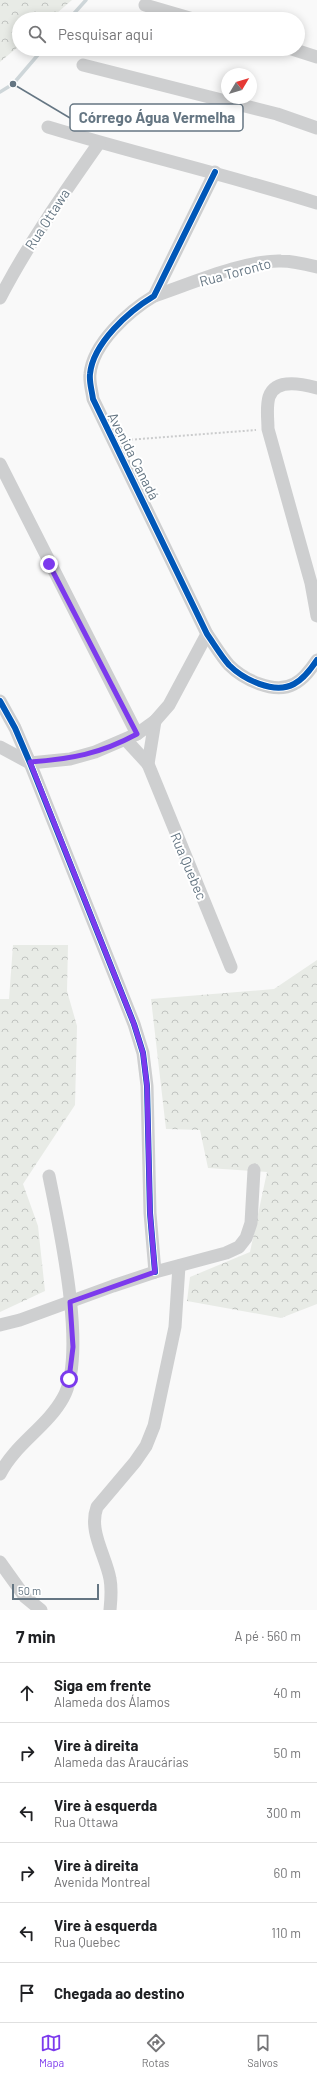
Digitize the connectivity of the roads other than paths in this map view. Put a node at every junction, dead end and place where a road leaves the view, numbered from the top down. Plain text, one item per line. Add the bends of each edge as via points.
1 (145, 5) dead end
2 (169, 12) edge
3 (305, 54) edge
4 (317, 58) edge
5 (83, 65) dead end
6 (48, 127) dead end
7 (317, 128) edge
8 (98, 142) junction
9 (215, 172) junction
10 (317, 203) edge
11 (317, 267) edge
12 (154, 296) junction
13 (0, 298) edge
14 (317, 388) edge
15 (0, 464) edge
16 (317, 616) edge
17 (207, 634) junction
18 (317, 660) edge
19 (0, 701) edge
20 (155, 721) junction
21 (131, 737) junction
22 (0, 747) edge
23 (30, 762) junction
24 (148, 764) junction
25 (231, 967) dead end
26 (254, 1170) dead end
27 (49, 1176) dead end
28 (179, 1266) junction
29 (155, 1272) junction
30 (70, 1302) junction
31 (0, 1325) edge
32 (0, 1474) edge
33 (0, 1562) edge
34 (41, 1610) edge
35 (110, 1610) edge

1 - 2 street
3 - 4 street
5 - 7 street via 277,114
6 - 8 street
8 - 9 street
8 - 13 street, Rua Ottawa via 13,272
9 - 10 street
9 - 12 street
11 - 12 street, Rua Toronto via 280,261 260,263 230,270
12 - 17 street, Avenida Canadá via 136,307 110,334 97,355 90,373 93,399
14 - 16 street via 304,384 279,386 269,396 267,404 268,429 311,583
15 - 21 street, Rua Quebec
17 - 18 street, Avenida Canadá via 229,665 242,676 258,684 278,687 294,685 310,672
17 - 20 street via 179,689
19 - 23 street
20 - 21 street
20 - 24 street
21 - 23 street via 70,759
21 - 24 street, Rua Quebec
22 - 23 street
23 - 29 street via 134,1024 143,1053 147,1086 150,1213
24 - 25 street, Rua Quebec
26 - 28 street via 251,1223 246,1238 239,1247
27 - 30 street
28 - 29 street
28 - 35 street via 175,1327 154,1426 146,1446 97,1507 94,1516 96,1534 110,1579
29 - 30 street
30 - 31 street
30 - 32 street via 73,1347 64,1396 57,1408 16,1450
33 - 34 street via 25,1597

